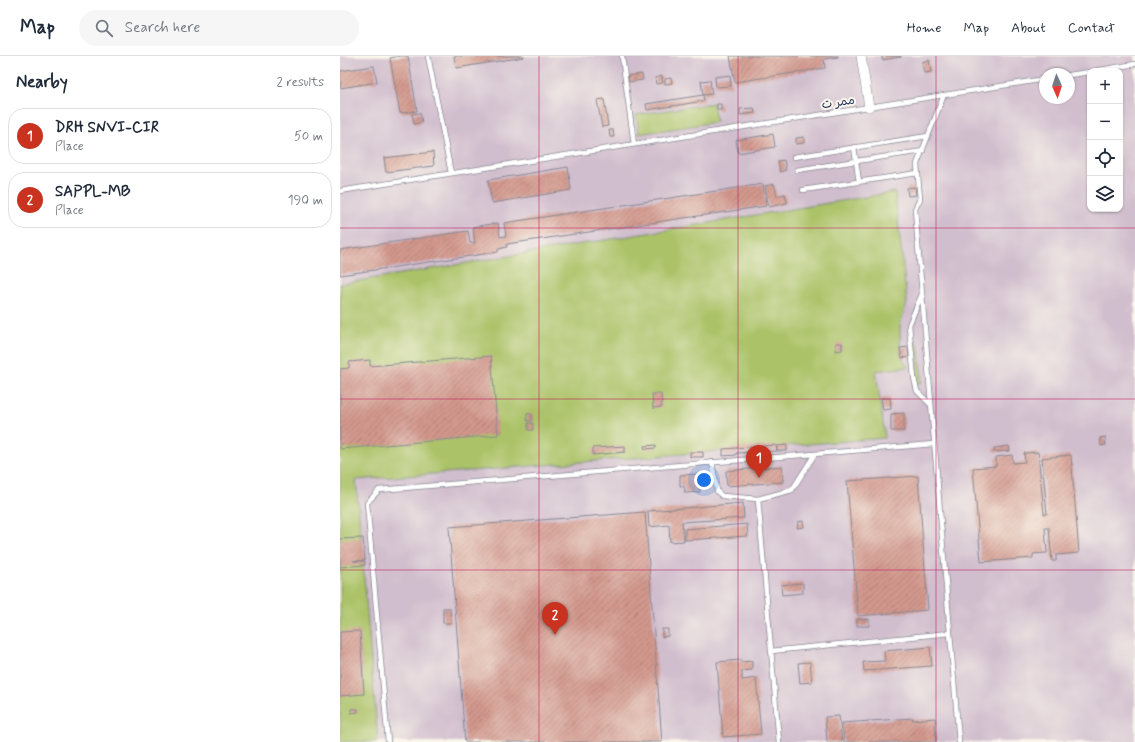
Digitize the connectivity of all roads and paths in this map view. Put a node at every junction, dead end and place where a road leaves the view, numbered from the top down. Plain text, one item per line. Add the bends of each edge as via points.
1 (428, 56) edge
2 (622, 56) edge
3 (861, 56) edge
4 (1135, 64) edge
5 (1112, 68) edge
6 (1087, 72) edge
7 (1075, 74) edge
8 (1039, 80) edge
9 (944, 95) junction
10 (869, 107) junction
11 (928, 136) junction
12 (634, 144) junction
13 (854, 147) junction
14 (923, 151) junction
15 (794, 157) dead end
16 (856, 161) junction
17 (797, 170) dead end
18 (451, 173) junction
19 (918, 173) junction
20 (859, 182) junction
21 (803, 190) dead end
22 (340, 191) edge
23 (922, 295) junction
24 (931, 405) junction
25 (934, 444) junction
26 (815, 454) junction
27 (712, 462) junction
28 (758, 499) junction
29 (950, 633) junction
30 (771, 651) junction
31 (388, 742) edge
32 (779, 742) edge
33 (959, 742) edge

1 - 18 lane
2 - 12 lane
3 - 10 street
4 - 5 lane
6 - 7 lane
8 - 9 lane, ممر ت
9 - 10 lane, ممر ت
9 - 11 lane
10 - 12 lane, ممر ت
11 - 13 lane
11 - 14 lane
12 - 18 lane, ممر ت
13 - 15 lane
13 - 16 lane
14 - 16 lane
14 - 19 lane via 917,164
16 - 17 lane
16 - 20 lane
18 - 22 lane, ممر ت
19 - 20 lane
19 - 23 lane via 920,198 915,209
20 - 21 lane
23 - 24 lane
23 - 24 lane via 909,325 917,391
24 - 25 lane
25 - 26 lane
25 - 29 lane
26 - 27 lane
26 - 28 lane via 792,490
27 - 28 lane via 719,495
27 - 31 lane via 379,490 367,503
28 - 30 lane
29 - 30 lane
29 - 33 lane
30 - 32 lane

